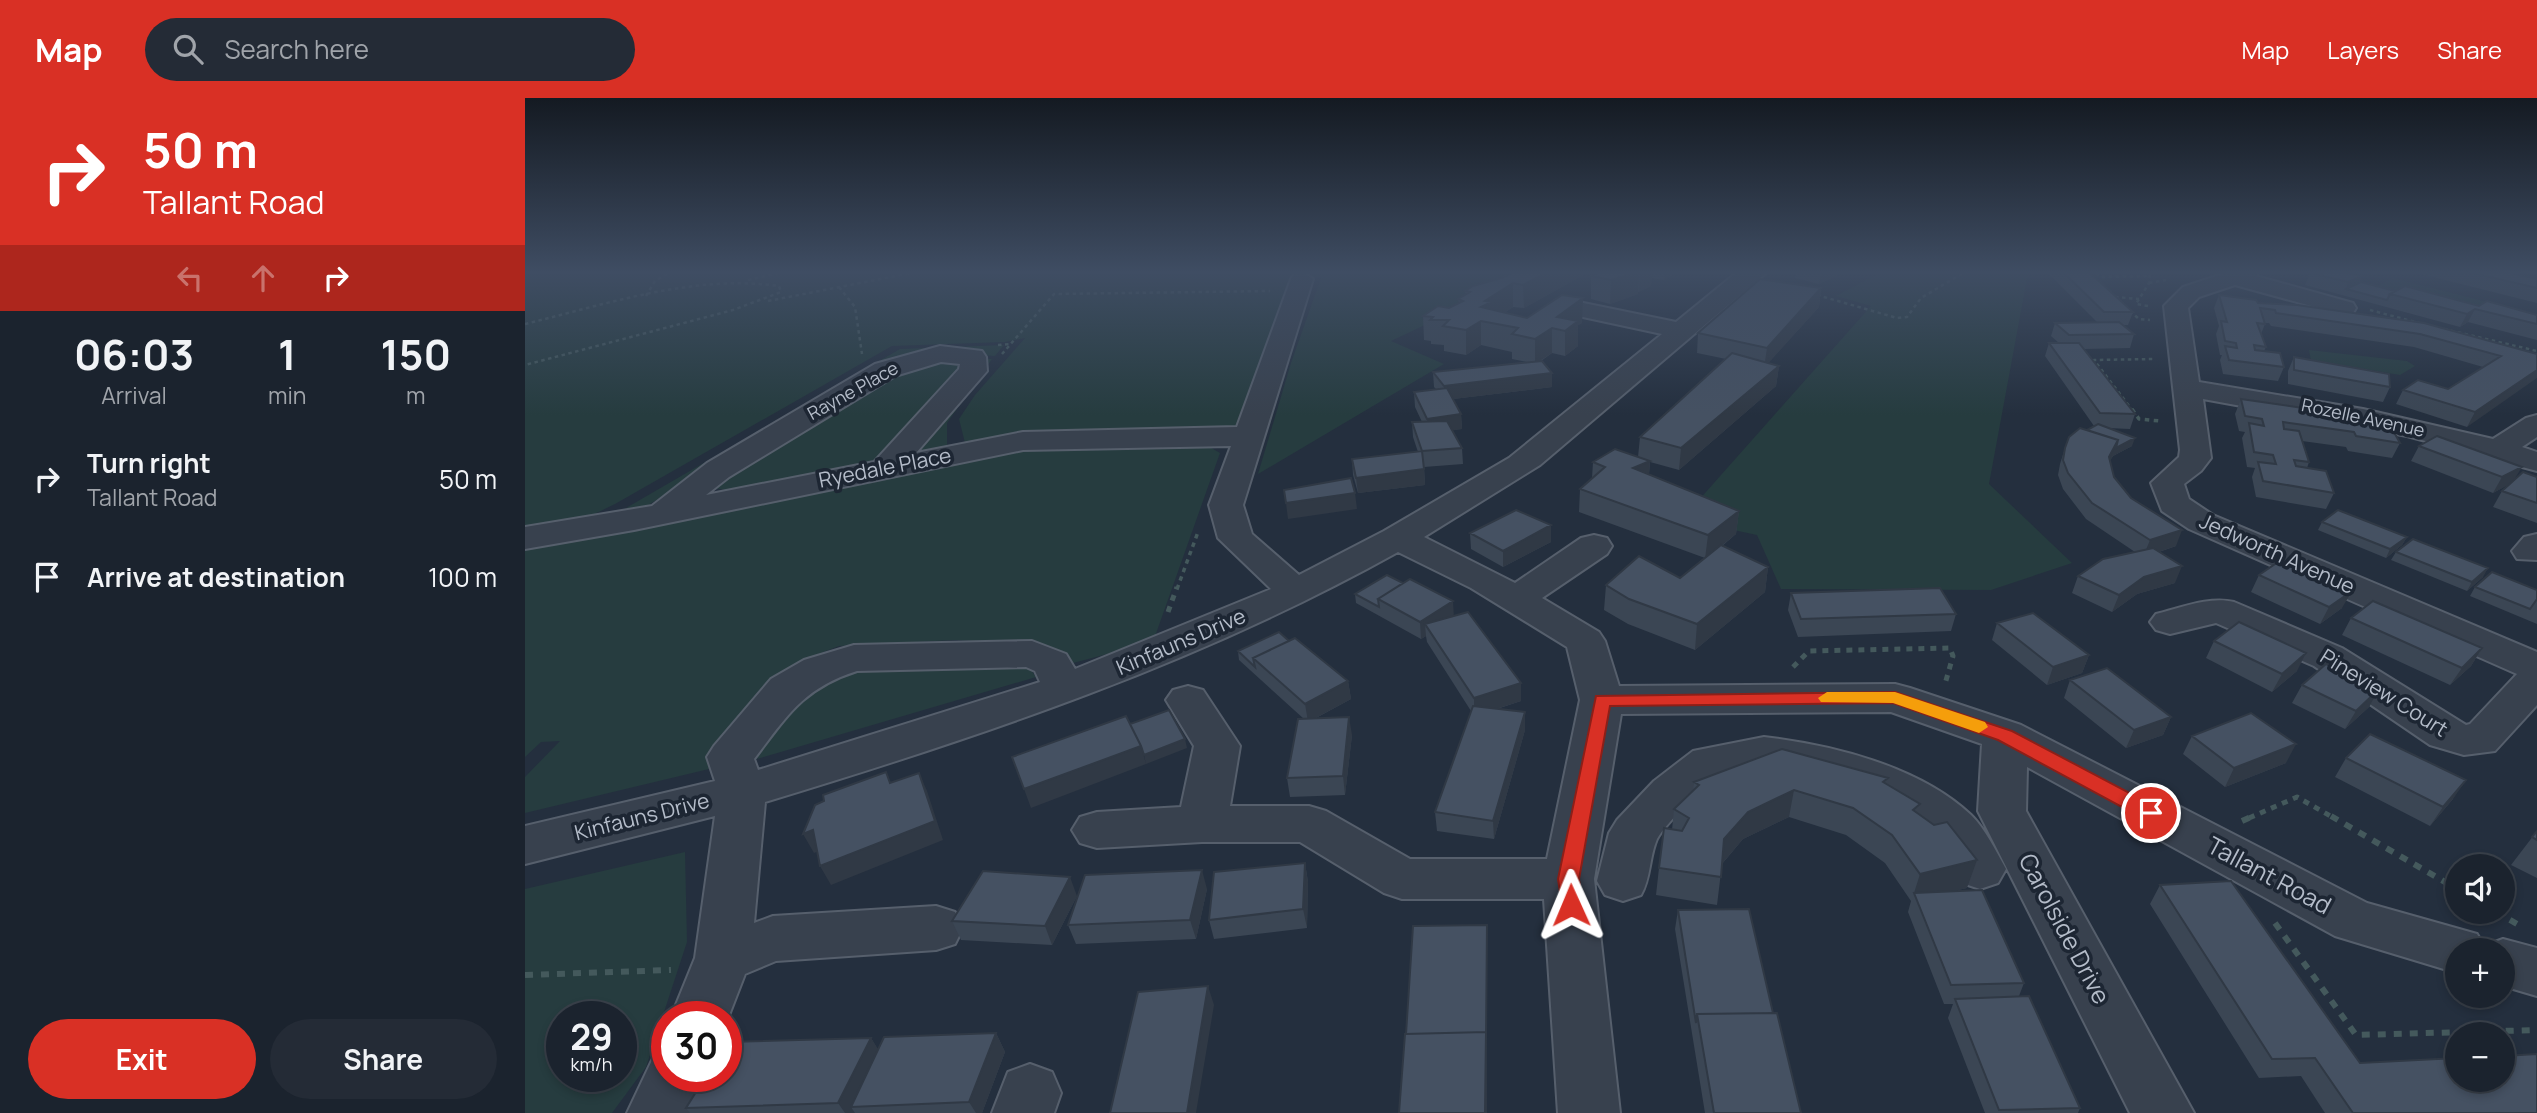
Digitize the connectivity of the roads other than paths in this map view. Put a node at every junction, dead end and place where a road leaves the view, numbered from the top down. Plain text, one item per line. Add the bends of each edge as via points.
1 (1287, 320) edge
2 (1632, 320) edge
3 (1690, 320) edge
4 (2177, 320) edge
5 (1679, 330) junction
6 (2185, 373) junction
7 (2537, 424) edge
8 (1249, 436) junction
9 (2498, 449) junction
10 (2537, 462) edge
11 (886, 467) junction
12 (660, 515) junction
13 (525, 538) edge
14 (1399, 539) junction
15 (1594, 547) dead end
16 (1287, 584) junction
17 (1516, 599) junction
18 (2170, 622) dead end
19 (2537, 667) edge
20 (2537, 678) edge
21 (1065, 690) junction
22 (1188, 700) dead end
23 (1602, 700) junction
24 (2005, 736) junction
25 (742, 792) junction
26 (2002, 811) junction
27 (1941, 818) junction
28 (1579, 820) junction
29 (1202, 824) junction
30 (1097, 830) dead end
31 (1633, 833) junction
32 (525, 845) edge
33 (1980, 869) dead end
34 (1568, 879) junction
35 (1623, 881) dead end
36 (936, 928) dead end
37 (2445, 946) edge
38 (721, 964) junction
39 (2515, 966) edge
40 (2537, 972) edge
41 (706, 1001) edge
42 (668, 1092) edge
43 (658, 1113) edge
44 (1589, 1113) edge
45 (2162, 1113) edge

1 - 8 street
2 - 5 street
3 - 5 street, Kinfauns Drive
4 - 6 street, Jedworth Avenue
5 - 14 street, Kinfauns Drive via 1528,459
6 - 9 street, Rozelle Avenue
6 - 19 street, Jedworth Avenue via 2197,452 2195,460 2167,483 2174,503 2185,513
7 - 9 street
8 - 11 street, Ryedale Place via 1023,441
8 - 16 street via 1226,505 1236,538
9 - 10 street, Rozelle Avenue
11 - 12 street, Ryedale Place
11 - 12 street, Rayne Place via 973,371 972,357 940,354 885,370 718,470
12 - 13 street, Ryedale Place
14 - 16 street, Kinfauns Drive
14 - 17 street
15 - 17 street
16 - 21 street, Kinfauns Drive via 1163,651
17 - 23 street via 1585,641
18 - 20 street, Pineview Court via 2220,610 2329,657 2425,722 2464,740 2486,735
21 - 25 street, Kinfauns Drive
21 - 25 street via 1051,663 1032,654 854,657 819,669 786,689 730,757
22 - 29 street via 1217,746
23 - 24 street, Tallant Road via 1895,698
23 - 28 street
24 - 26 street
24 - 37 street, Tallant Road via 2354,921
25 - 32 street, Kinfauns Drive
25 - 38 street
26 - 27 street
26 - 45 street, Carolside Drive
27 - 31 street via 1926,805 1870,778 1816,759 1765,753 1709,762
27 - 33 street
28 - 31 street
28 - 34 street
29 - 30 street
29 - 34 street via 1309,824 1402,879
31 - 35 street
34 - 44 street
36 - 38 street via 773,939
38 - 41 street
39 - 40 street
42 - 43 street

